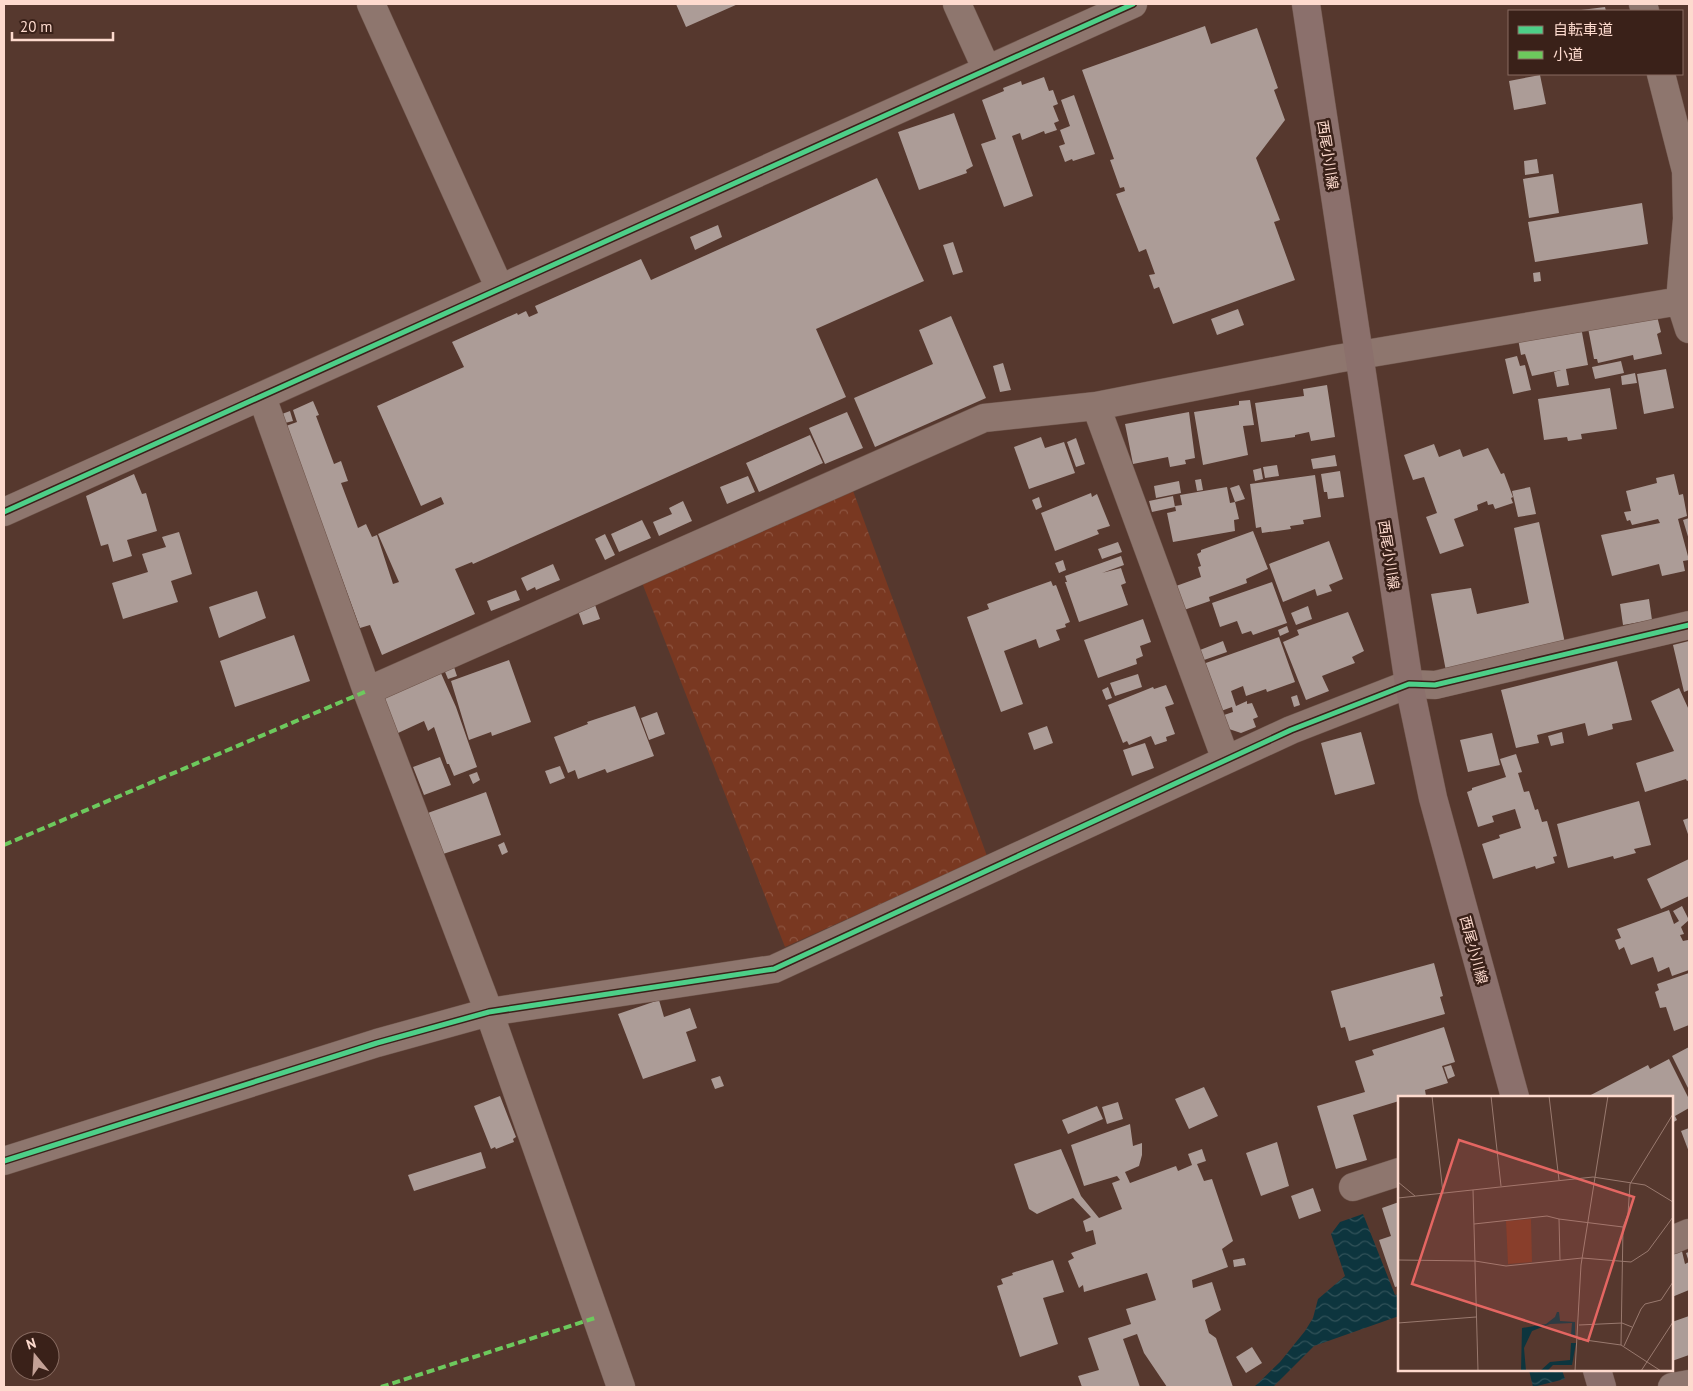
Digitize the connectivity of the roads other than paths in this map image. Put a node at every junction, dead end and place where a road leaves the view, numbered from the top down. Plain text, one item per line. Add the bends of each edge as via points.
1 (371, 4) edge
2 (957, 4) edge
3 (1133, 4) edge
4 (1306, 4) edge
5 (986, 68) junction
6 (1661, 75) edge
7 (500, 289) junction
8 (1680, 301) junction
9 (1689, 329) edge
10 (1358, 356) junction
11 (262, 397) junction
12 (1096, 406) junction
13 (7, 503) edge
14 (1689, 625) edge
15 (1409, 684) junction
16 (367, 691) junction
17 (1226, 760) junction
18 (489, 1012) junction
19 (1516, 1096) edge
20 (4, 1162) edge
21 (1398, 1172) edge
22 (1352, 1187) dead end
23 (1689, 1233) edge
24 (1673, 1240) edge
25 (1597, 1371) edge
26 (1689, 1384) edge
27 (621, 1387) edge
28 (1602, 1387) edge
29 (1672, 1387) edge

1 - 7 street
2 - 5 street
3 - 5 street
4 - 10 main road, 西尾小川線
5 - 7 street
6 - 8 street via 1686,171 1687,219
7 - 11 street
8 - 9 street
8 - 10 street
10 - 12 street
10 - 15 main road, 西尾小川線
11 - 13 street
11 - 16 street
12 - 16 street via 984,418
12 - 17 street
14 - 15 street via 1435,685
15 - 17 street via 1291,730
15 - 19 main road, 西尾小川線 via 1433,798
16 - 18 street
17 - 18 street via 774,968
18 - 20 street via 377,1043
18 - 27 street
21 - 22 street
23 - 24 street
25 - 28 main road
26 - 29 street

